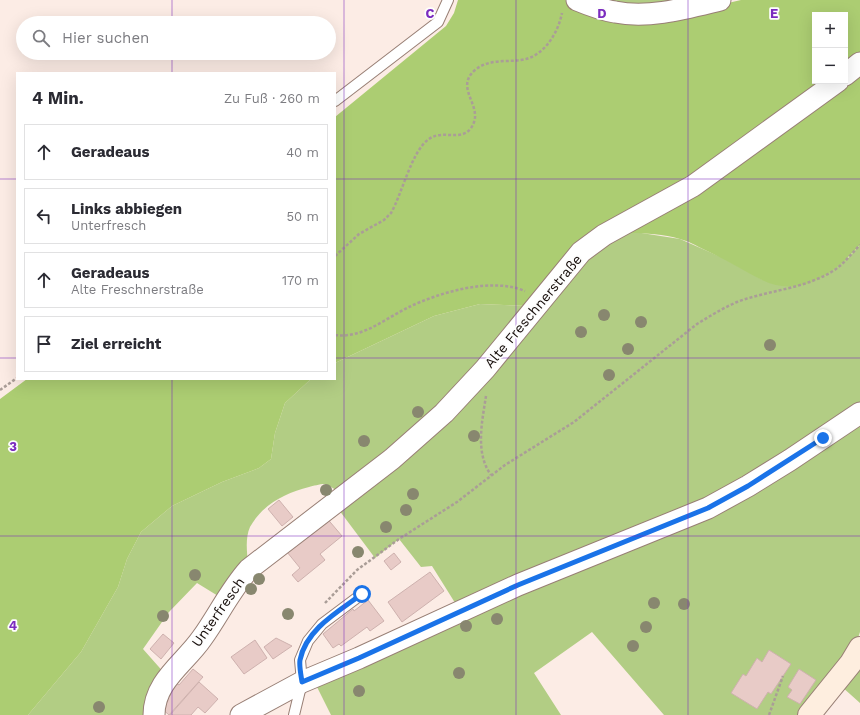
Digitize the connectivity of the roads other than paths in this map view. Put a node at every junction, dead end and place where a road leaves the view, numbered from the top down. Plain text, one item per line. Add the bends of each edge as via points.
1 (448, 0) edge
2 (720, 0) edge
3 (570, 6) edge
4 (860, 63) edge
5 (848, 73) edge
6 (834, 84) edge
7 (336, 100) edge
8 (860, 413) edge
9 (343, 496) joint
10 (362, 594) dead end
11 (860, 648) edge
12 (302, 682) junction
13 (154, 715) edge
14 (241, 715) edge
15 (294, 715) edge
16 (809, 715) edge

1 - 7 lane via 438,22
2 - 3 street via 636,14
4 - 5 street
6 - 9 street, Alte Freschnerstraße via 693,186 604,236 581,252 485,369 424,431
8 - 12 street via 784,464 708,508 518,585
9 - 13 street, Unterfresch via 249,569 237,582 201,640 181,662 157,696
10 - 12 lane via 322,624 308,641 300,660
11 - 16 street
12 - 14 street
12 - 15 lane

